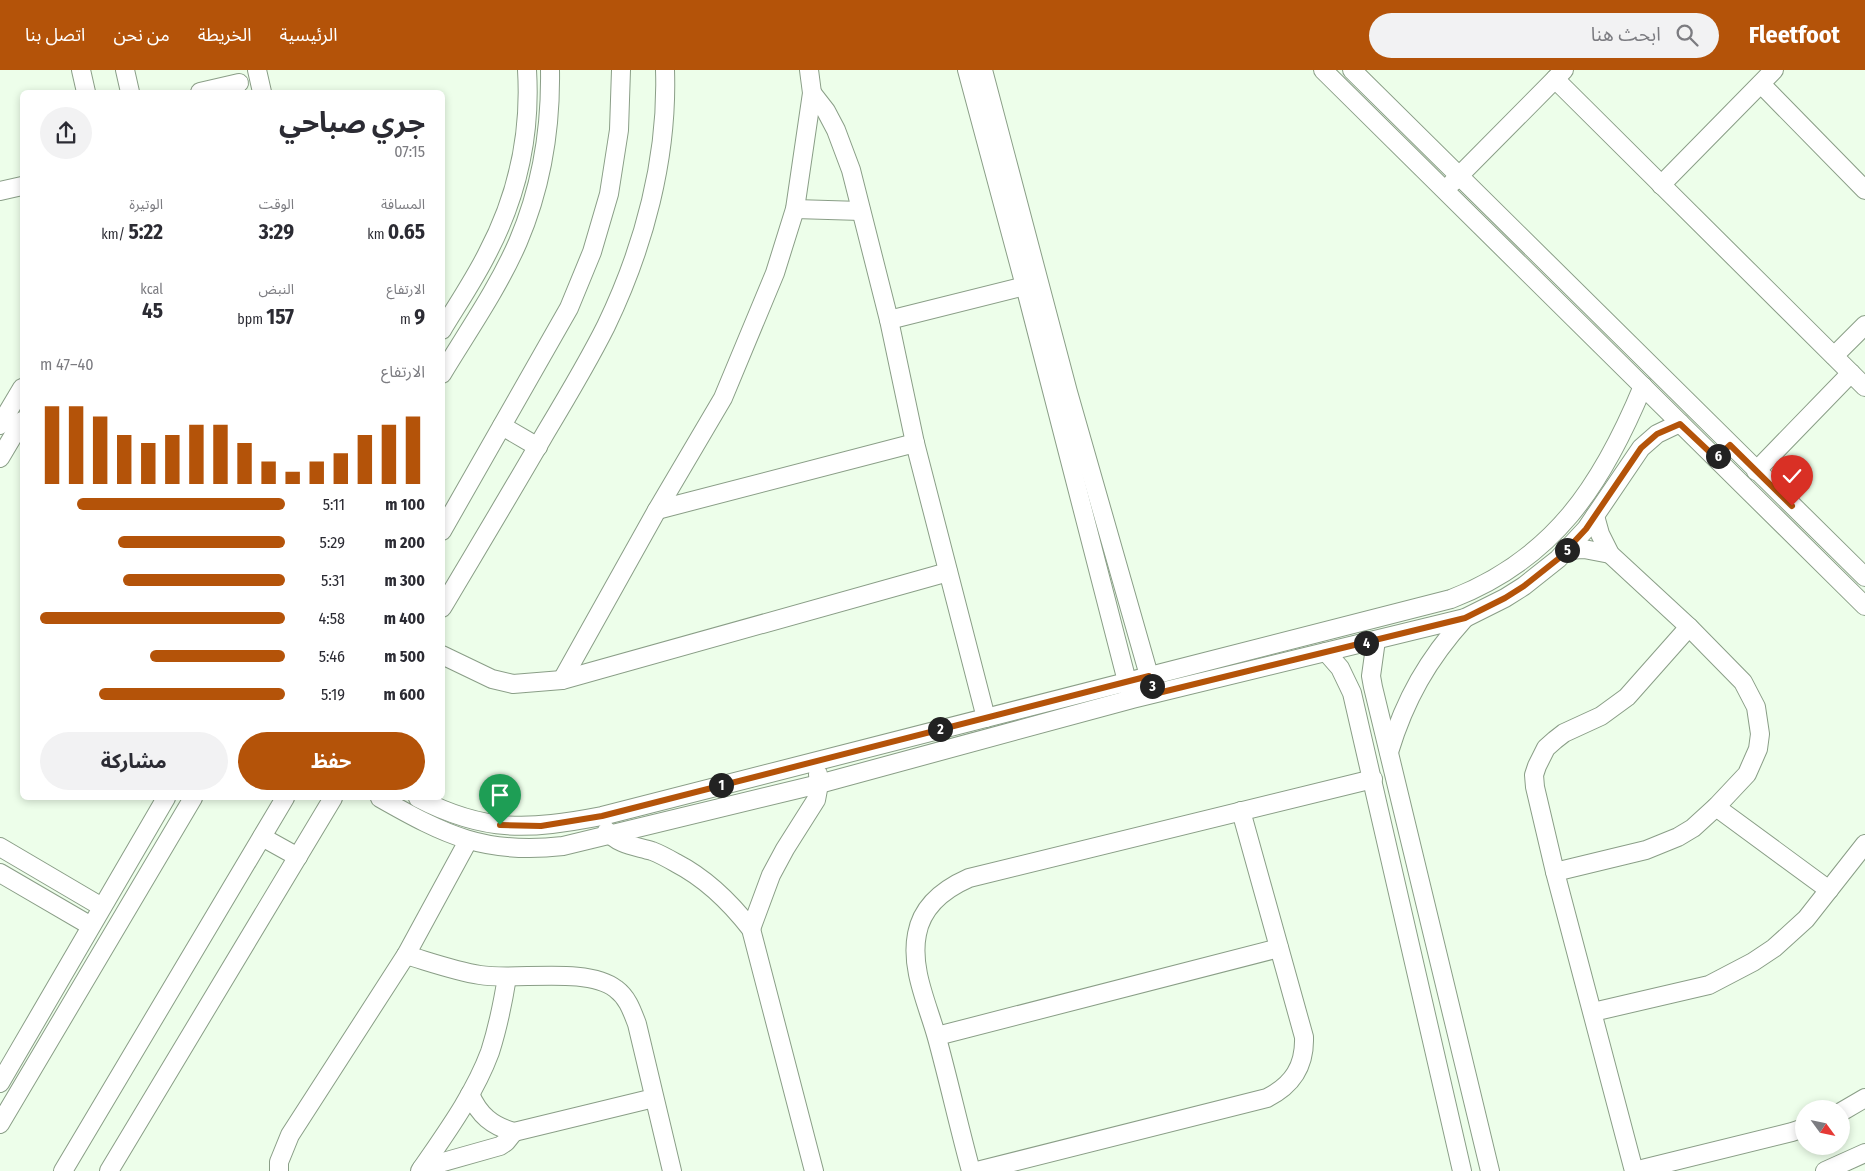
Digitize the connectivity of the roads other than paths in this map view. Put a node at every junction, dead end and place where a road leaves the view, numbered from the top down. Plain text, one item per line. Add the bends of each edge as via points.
1 (81, 70) edge
2 (125, 70) edge
3 (257, 70) edge
4 (526, 70) edge
5 (550, 70) edge
6 (621, 70) edge
7 (664, 70) edge
8 (809, 70) edge
9 (967, 70) edge
10 (983, 70) edge
11 (1323, 70) edge
12 (1774, 70) edge
13 (1358, 72) edge
14 (1560, 74) edge
15 (239, 82) edge
16 (1760, 84) junction
17 (86, 90) edge
18 (130, 90) edge
19 (208, 90) edge
20 (262, 90) edge
21 (812, 93) junction
22 (1460, 176) junction
23 (1661, 185) junction
24 (20, 186) edge
25 (1865, 190) edge
26 (0, 191) edge
27 (1445, 191) junction
28 (795, 209) junction
29 (862, 211) junction
30 (1025, 286) junction
31 (889, 320) junction
32 (445, 325) edge
33 (1865, 325) edge
34 (1834, 356) junction
35 (445, 369) edge
36 (1851, 373) junction
37 (1643, 386) junction
38 (1865, 387) edge
39 (20, 391) edge
40 (20, 423) edge
41 (1680, 424) junction
42 (0, 425) edge
43 (502, 426) junction
44 (915, 443) junction
45 (1730, 445) junction
46 (538, 447) junction
47 (0, 458) edge
48 (1716, 458) junction
49 (1756, 471) junction
50 (658, 510) junction
51 (1595, 516) junction
52 (445, 525) edge
53 (1566, 550) junction
54 (1610, 554) junction
55 (948, 572) junction
56 (1865, 578) edge
57 (445, 603) edge
58 (1865, 606) edge
59 (1465, 618) junction
60 (1689, 627) junction
61 (1376, 640) junction
62 (1326, 652) junction
63 (450, 658) edge
64 (1149, 676) junction
65 (562, 680) junction
66 (1128, 682) junction
67 (1154, 694) junction
68 (1132, 699) junction
69 (986, 718) junction
70 (1365, 744) junction
71 (1387, 746) junction
72 (814, 761) junction
73 (1373, 779) junction
74 (819, 784) junction
75 (165, 800) edge
76 (192, 800) edge
77 (284, 800) edge
78 (332, 800) edge
79 (384, 800) edge
80 (422, 800) edge
81 (1716, 807) junction
82 (1241, 811) junction
83 (602, 816) junction
84 (610, 835) junction
85 (262, 836) junction
86 (468, 841) junction
87 (1865, 844) edge
88 (0, 847) edge
89 (298, 857) junction
90 (1556, 872) junction
91 (0, 873) edge
92 (1830, 890) junction
93 (102, 907) junction
94 (91, 926) junction
95 (751, 929) junction
96 (1279, 948) junction
97 (406, 955) junction
98 (507, 977) junction
99 (1593, 1012) junction
100 (937, 1036) junction
101 (0, 1083) edge
102 (470, 1094) junction
103 (654, 1098) junction
104 (1865, 1098) edge
105 (1850, 1107) edge
106 (0, 1124) edge
107 (1479, 1126) junction
108 (1795, 1131) edge
109 (514, 1132) junction
110 (1454, 1135) junction
111 (1865, 1153) edge
112 (421, 1169) edge
113 (63, 1171) edge
114 (108, 1171) edge
115 (279, 1171) edge
116 (672, 1171) edge
117 (814, 1171) edge
118 (970, 1171) edge
119 (977, 1171) edge
120 (1462, 1171) edge
121 (1490, 1171) edge
122 (1634, 1171) edge
123 (1826, 1171) edge

1 - 17 street
2 - 18 street
3 - 20 street
4 - 32 street via 526,134 512,196 487,254
5 - 35 street via 547,140 531,209 502,274
6 - 43 street via 619,130 609,194 592,252 569,308
7 - 46 street via 664,108 657,174 631,268 601,336
8 - 21 street
9 - 30 street
10 - 64 street via 1068,392
11 - 27 street
12 - 16 street
13 - 22 street
14 - 22 street
14 - 23 street
15 - 19 street
16 - 23 street
16 - 25 street
21 - 28 street
21 - 29 street via 826,111 844,150
22 - 27 street
22 - 45 street
23 - 34 street
24 - 26 street
27 - 37 street
28 - 29 street
28 - 50 street via 775,274 723,398
29 - 31 street
30 - 31 street
30 - 66 street
31 - 44 street
33 - 34 street
34 - 36 street
36 - 38 street
36 - 49 street
37 - 41 street
37 - 64 street via 1614,449 1570,516 1527,558 1487,584 1451,599
39 - 42 street
40 - 47 street
41 - 48 street
41 - 51 street via 1657,434 1641,448
43 - 46 street
43 - 52 street
44 - 50 street
44 - 55 street
45 - 48 street
45 - 49 street
46 - 57 street
48 - 58 street
49 - 56 street
50 - 65 street
51 - 53 street
51 - 54 street
53 - 54 street via 1593,549
53 - 59 street via 1524,586
54 - 60 street
55 - 65 street
55 - 69 street
59 - 61 street
59 - 71 street via 1418,680
60 - 81 street via 1743,682 1756,706 1759,720 1760,734 1754,762
60 - 90 street via 1627,697 1601,716 1564,733 1541,756 1534,775 1535,787
61 - 62 street
61 - 71 street via 1371,676
62 - 67 street
62 - 70 street via 1347,680
63 - 65 street via 492,679 513,684
64 - 66 street
64 - 67 street
66 - 68 street
66 - 69 street
67 - 68 street
68 - 74 street
69 - 72 street
70 - 71 street
70 - 73 street
71 - 107 street
72 - 74 street
72 - 83 street
73 - 82 street
73 - 110 street
74 - 84 street
74 - 95 street via 813,808 771,875
75 - 93 street
76 - 106 street
77 - 85 street
78 - 89 street
79 - 86 street via 431,826
80 - 83 street via 458,816 500,825 541,826
81 - 90 street via 1692,828 1662,844
81 - 92 street
82 - 96 street
82 - 100 street via 968,878 951,886 935,899 924,915 917,933 915,953
83 - 84 street
84 - 86 street via 544,848 507,848
84 - 95 street via 622,843 654,852 698,876 724,898
85 - 89 street
85 - 113 street
86 - 97 street
87 - 92 street
88 - 93 street
89 - 114 street
90 - 99 street
91 - 94 street
92 - 99 street via 1786,937 1732,974 1709,985
93 - 94 street
94 - 101 street
95 - 117 street
96 - 100 street
96 - 119 street via 1304,1037 1304,1050 1296,1074 1278,1092 1267,1098
97 - 98 street via 480,975
97 - 115 street via 290,1135 279,1162
98 - 102 street via 501,1015
98 - 103 street via 576,977 596,980 615,988 630,1004
99 - 122 street
100 - 118 street
102 - 109 street via 487,1119
102 - 112 street
103 - 109 street
103 - 116 street
104 - 105 street
107 - 110 street
107 - 121 street
108 - 122 street
109 - 112 street via 500,1146
110 - 120 street
111 - 123 street

